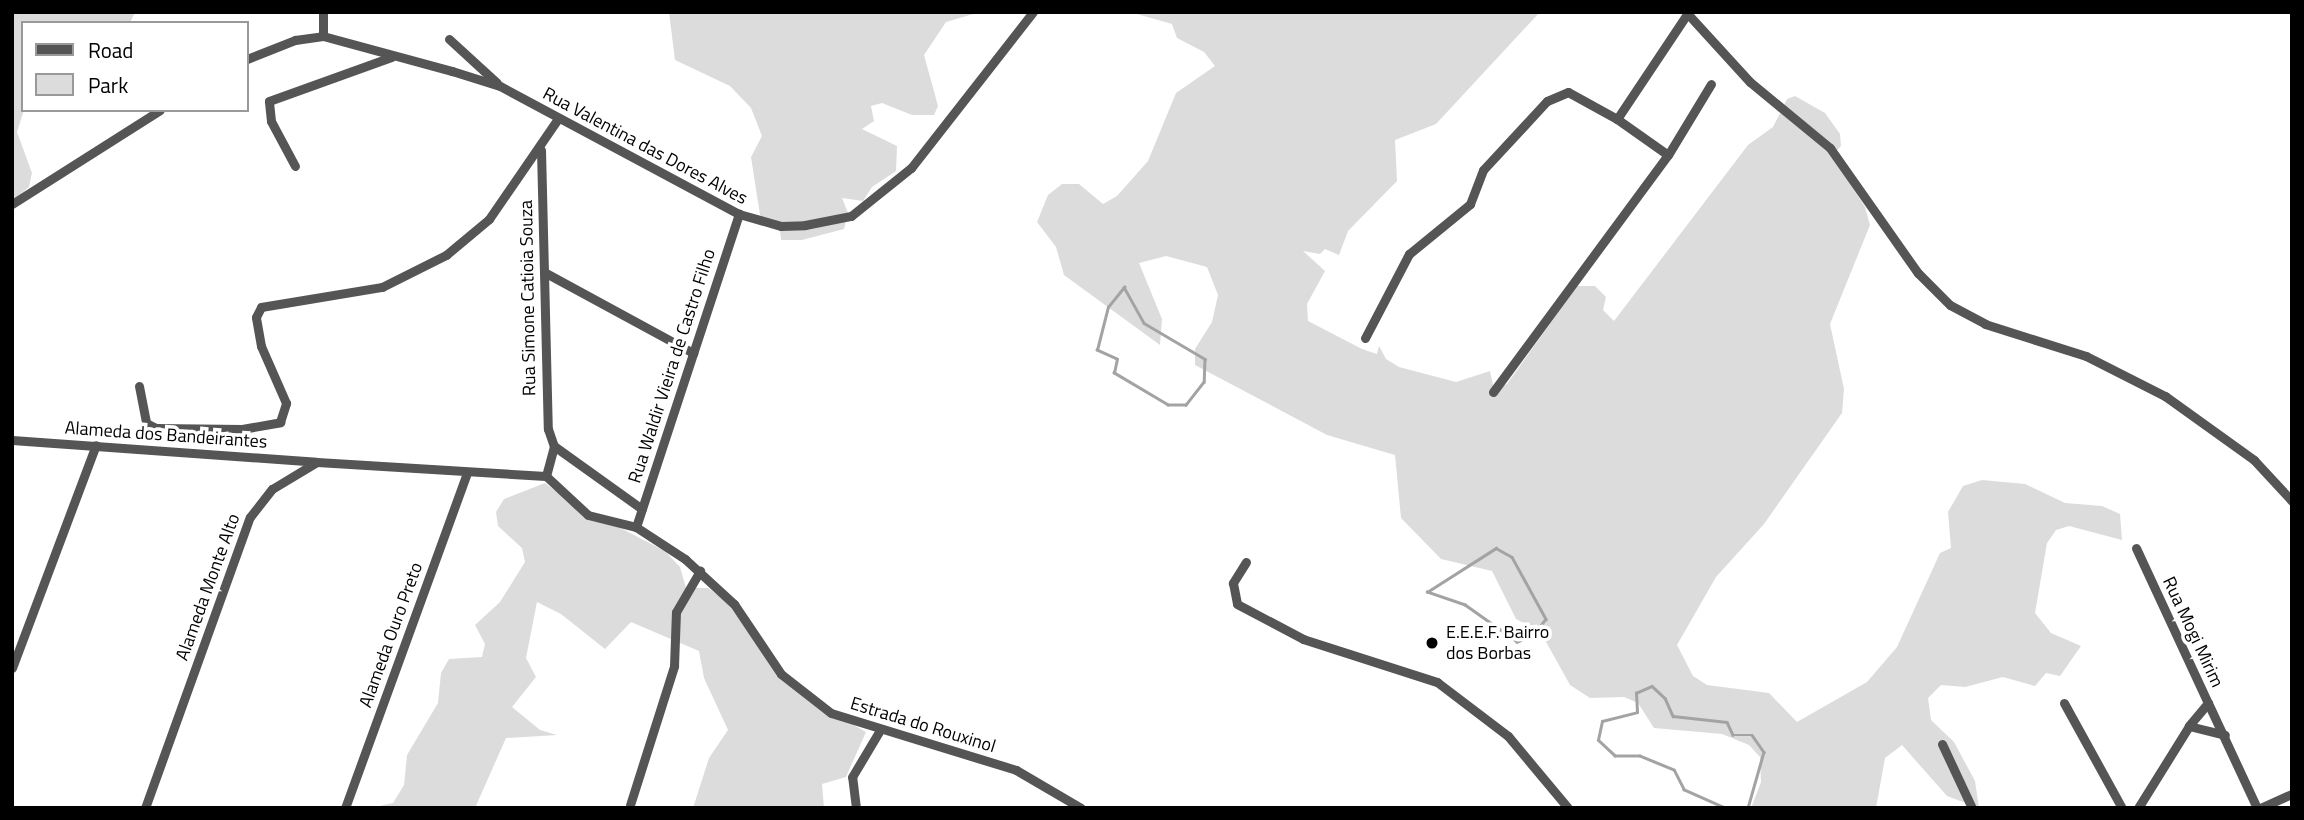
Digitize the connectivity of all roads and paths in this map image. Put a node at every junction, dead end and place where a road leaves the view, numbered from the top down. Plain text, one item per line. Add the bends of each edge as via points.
1 (323, 12) edge
2 (1033, 12) edge
3 (1686, 13) edge
4 (323, 36) junction
5 (449, 39) dead end
6 (393, 57) junction
7 (248, 59) edge
8 (1711, 84) dead end
9 (500, 86) junction
10 (157, 112) edge
11 (1617, 119) junction
12 (557, 120) junction
13 (541, 150) junction
14 (1668, 155) junction
15 (295, 166) dead end
16 (12, 204) edge
17 (739, 214) junction
18 (544, 272) junction
19 (1365, 338) dead end
20 (693, 353) junction
21 (139, 386) dead end
22 (1493, 392) dead end
23 (12, 440) edge
24 (96, 445) junction
25 (554, 446) junction
26 (317, 462) junction
27 (467, 472) junction
28 (546, 476) junction
29 (2292, 501) edge
30 (642, 509) junction
31 (636, 527) junction
32 (2136, 548) dead end
33 (1246, 562) dead end
34 (700, 571) junction
35 (12, 668) edge
36 (2064, 703) dead end
37 (2208, 703) junction
38 (2189, 726) junction
39 (880, 730) junction
40 (2225, 735) junction
41 (1942, 744) dead end
42 (2292, 794) edge
43 (629, 805) dead end
44 (145, 808) edge
45 (345, 808) edge
46 (856, 808) edge
47 (1081, 808) edge
48 (1569, 808) edge
49 (1972, 808) edge
50 (2122, 808) edge
51 (2138, 808) edge
52 (2258, 808) edge

1 - 4 street
2 - 17 street, Rua Valentina das Dores Alves via 931,146 867,207 831,222 781,226
3 - 11 street
3 - 29 street via 1750,82 1830,148 1918,273 1950,305 1985,324 2086,356 2165,396 2254,460
4 - 6 street, Rua Valentina das Dores Alves
4 - 7 street, Rua Valentina das Dores Alves via 286,42
5 - 9 street
6 - 9 street, Rua Valentina das Dores Alves
6 - 15 street via 270,101 271,121
8 - 14 street
9 - 12 street, Rua Valentina das Dores Alves
10 - 16 street
11 - 14 street
11 - 19 street via 1568,92 1553,95 1483,170 1470,204 1415,246
12 - 13 street
12 - 17 street, Rua Valentina das Dores Alves
13 - 18 street, Rua Simone Catioia Souza
13 - 21 street via 489,219 415,274 336,298 261,307 256,317 261,346 286,403 280,422 242,429 156,428 146,423
14 - 22 street
17 - 20 street, Rua Waldir Vieira de Castro Filho
18 - 20 street
18 - 25 street, Rua Simone Catioia Souza via 547,414
20 - 30 street, Rua Waldir Vieira de Castro Filho
23 - 24 street, Alameda dos Bandeirantes
24 - 26 street, Alameda dos Bandeirantes
24 - 35 street
25 - 28 street, Rua Simone Catioia Souza
25 - 30 street
26 - 27 street
26 - 44 street, Alameda Monte Alto via 272,489 250,517
27 - 28 street
27 - 45 street, Alameda Ouro Preto
28 - 31 street, Estrada do Rouxinol via 588,515
30 - 31 street, Rua Waldir Vieira de Castro Filho
31 - 34 street, Estrada do Rouxinol
32 - 37 street, Rua Mogi Mirim
33 - 48 street via 1233,583 1237,604 1303,639 1437,682 1508,736
34 - 39 street, Estrada do Rouxinol via 734,604 792,686 831,713
34 - 43 street via 676,612 674,666
36 - 50 street
37 - 38 street, Rua Mogi Mirim
37 - 40 street
38 - 40 street via 2215,728
38 - 51 street, Rua Mogi Mirim
39 - 46 street via 852,777
39 - 47 street, Estrada do Rouxinol via 1016,770
40 - 52 street
41 - 49 street
42 - 52 street

